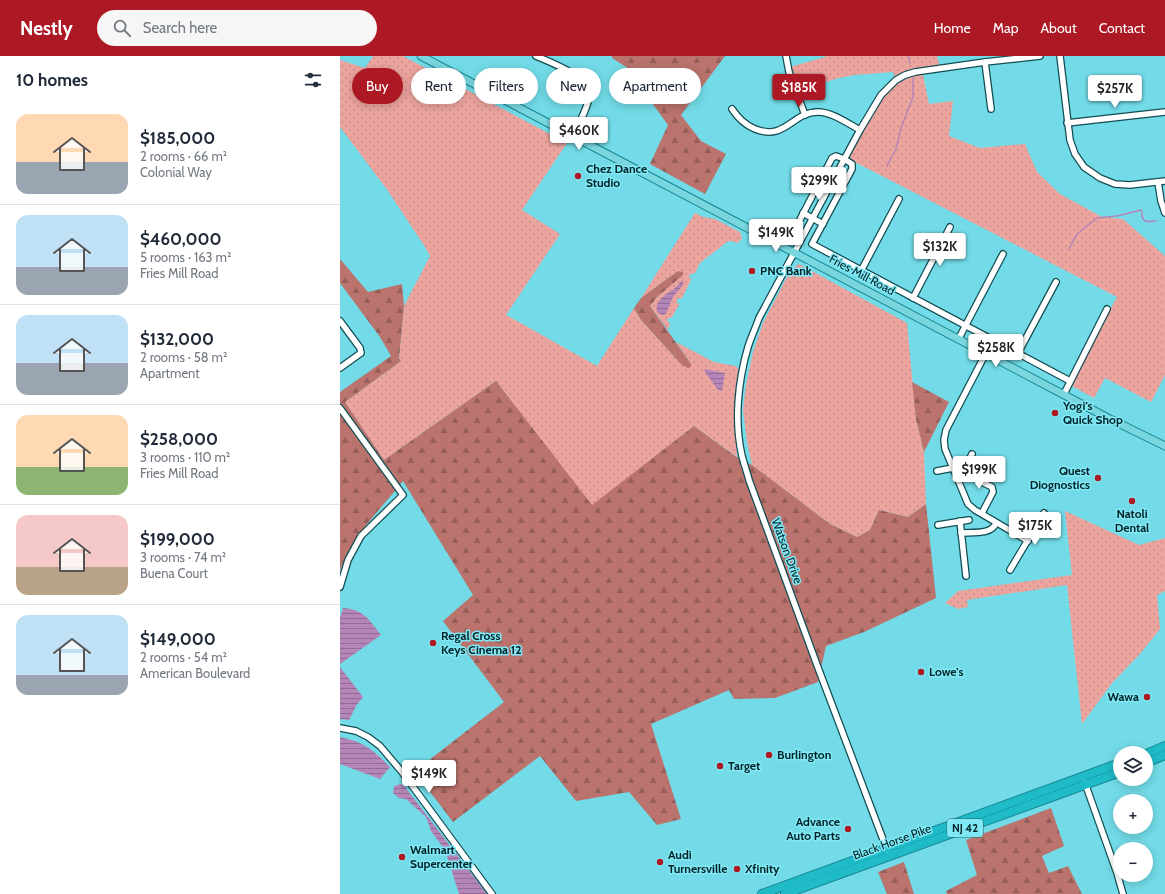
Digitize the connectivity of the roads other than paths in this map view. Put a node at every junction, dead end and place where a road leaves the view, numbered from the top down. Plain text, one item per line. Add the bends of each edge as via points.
1 (421, 56) edge
2 (539, 56) edge
3 (786, 56) edge
4 (1040, 56) edge
5 (1060, 56) edge
6 (985, 62) junction
7 (732, 109) dead end
8 (991, 109) dead end
9 (1165, 112) edge
10 (805, 115) junction
11 (1068, 123) junction
12 (860, 130) junction
13 (572, 137) junction
14 (844, 159) junction
15 (1165, 181) edge
16 (1158, 182) junction
17 (899, 199) dead end
18 (803, 213) junction
19 (1165, 213) edge
20 (813, 218) junction
21 (823, 224) junction
22 (950, 227) dead end
23 (792, 235) dead end
24 (794, 252) junction
25 (1003, 254) dead end
26 (861, 271) junction
27 (1056, 282) dead end
28 (913, 298) junction
29 (1107, 309) dead end
30 (340, 321) edge
31 (966, 326) junction
32 (959, 338) junction
33 (986, 353) junction
34 (1018, 353) junction
35 (340, 368) edge
36 (1070, 380) junction
37 (1064, 394) junction
38 (340, 408) edge
39 (1165, 446) edge
40 (972, 454) dead end
41 (953, 468) junction
42 (937, 471) dead end
43 (963, 473) junction
44 (956, 474) junction
45 (982, 513) junction
46 (1044, 514) dead end
47 (969, 520) dead end
48 (960, 521) junction
49 (996, 523) junction
50 (938, 525) dead end
51 (961, 533) junction
52 (1028, 541) junction
53 (1010, 570) dead end
54 (966, 576) dead end
55 (340, 587) edge
56 (340, 728) edge
57 (1165, 746) edge
58 (1153, 751) edge
59 (1165, 755) edge
60 (1153, 759) edge
61 (1113, 766) edge
62 (1113, 775) edge
63 (1082, 777) junction
64 (1086, 785) junction
65 (1040, 796) junction
66 (888, 852) junction
67 (492, 894) edge
68 (762, 894) edge
69 (784, 894) edge
70 (1123, 894) edge

1 - 13 main road, Fries Mill Road
2 - 13 street via 579,77 589,88 587,103
3 - 10 street via 789,72
4 - 6 street, Watson Drive
5 - 11 street
6 - 8 street
6 - 12 street, Watson Drive via 905,75 884,91
7 - 10 street via 748,126 769,132 780,130
9 - 11 street
10 - 12 street via 826,113
11 - 16 street via 1075,154 1084,167 1096,176 1120,184
12 - 14 street, Watson Drive
13 - 24 main road, Fries Mill Road
14 - 18 street via 839,156 832,158
14 - 20 street, Watson Drive
14 - 21 street via 852,164 852,169
15 - 16 street
16 - 19 street
17 - 26 street
18 - 20 street
18 - 23 street
20 - 21 street
20 - 24 street, Watson Drive
21 - 26 street via 812,244
22 - 28 street
24 - 32 main road, Fries Mill Road
24 - 66 street, Watson Drive via 759,318 748,345 738,412 742,456
25 - 31 street
26 - 28 street
27 - 34 street
28 - 31 street
29 - 36 street
30 - 35 street via 361,353
31 - 32 street
31 - 34 street
32 - 33 main road, Fries Mill Road
33 - 37 main road, Fries Mill Road
33 - 41 street via 946,430 945,449
34 - 36 street
36 - 37 street
37 - 39 main road, Fries Mill Road
38 - 55 street via 403,495 362,536 348,560
40 - 43 street
41 - 42 street
41 - 44 street
43 - 44 street
43 - 45 street via 992,488 993,492
44 - 45 street via 966,500
45 - 49 street
46 - 52 street
47 - 48 street
48 - 50 street
48 - 51 street
49 - 51 street via 989,531
49 - 52 street
51 - 54 street
52 - 53 street
56 - 67 street via 356,731 380,746
57 - 58 highway
59 - 60 highway
61 - 63 highway, Black Horse Pike / NJ 42
62 - 64 highway, Black Horse Pike / NJ 42
63 - 64 street
63 - 65 highway, Black Horse Pike / NJ 42
64 - 65 highway, Black Horse Pike / NJ 42
64 - 70 street
65 - 66 highway, Black Horse Pike / NJ 42
66 - 68 highway, Black Horse Pike / NJ 42
66 - 69 highway, Black Horse Pike / NJ 42

